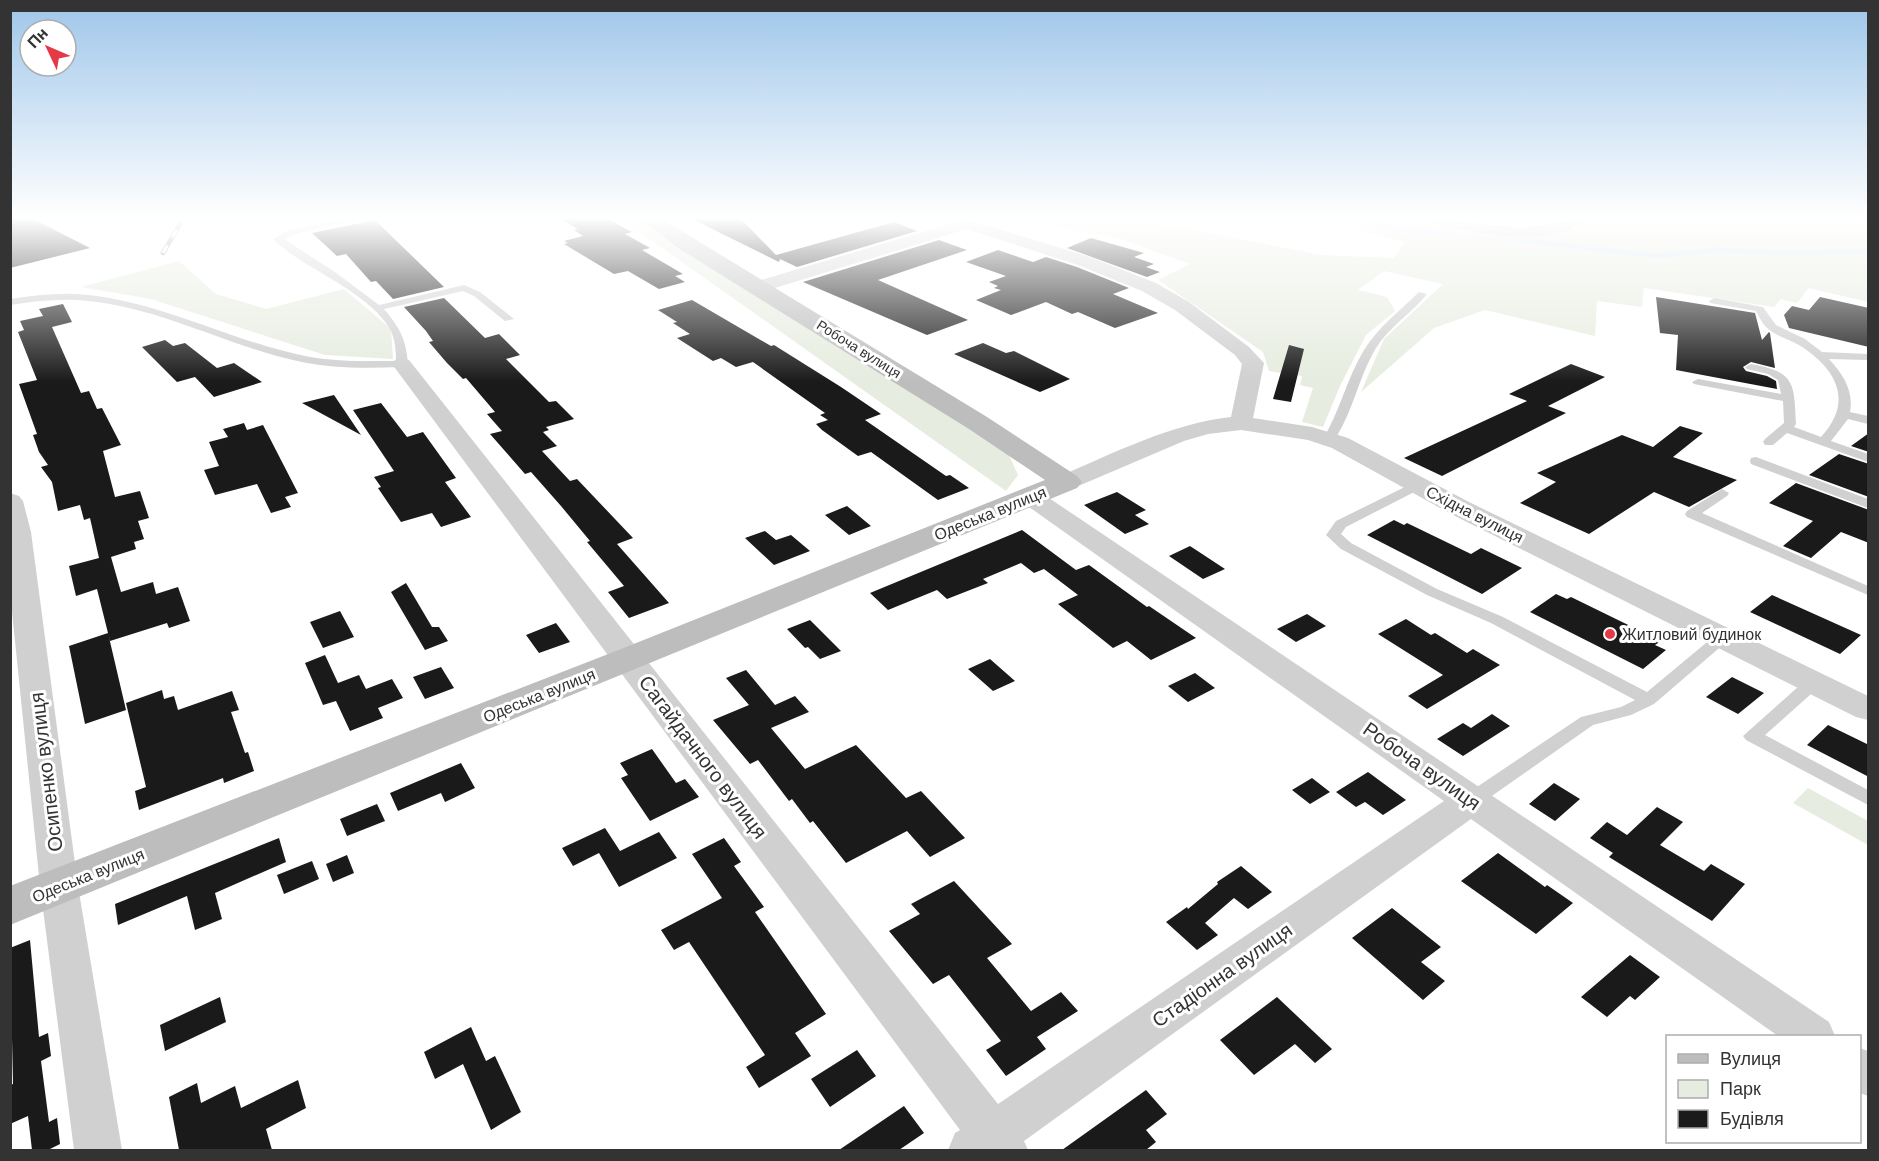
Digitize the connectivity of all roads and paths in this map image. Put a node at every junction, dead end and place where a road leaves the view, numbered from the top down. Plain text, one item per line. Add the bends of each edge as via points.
1 (331, 273) edge
2 (737, 273) edge
3 (804, 273) edge
4 (1114, 273) edge
5 (758, 287) junction
6 (1422, 294) dead end
7 (1714, 301) dead end
8 (10, 302) edge
9 (377, 308) junction
10 (509, 319) dead end
11 (1821, 355) junction
12 (1869, 357) edge
13 (402, 364) junction
14 (1750, 367) dead end
15 (1698, 382) dead end
16 (1788, 399) junction
17 (1843, 414) junction
18 (1869, 420) edge
19 (1240, 423) junction
20 (1787, 429) junction
21 (1329, 439) junction
22 (1769, 442) dead end
23 (1823, 442) junction
24 (1869, 458) edge
25 (1756, 461) dead end
26 (1066, 482) junction
27 (1417, 485) junction
28 (1722, 493) dead end
29 (1031, 497) junction
30 (1869, 504) edge
31 (13, 522) edge
32 (1869, 591) edge
33 (1724, 637) junction
34 (629, 659) junction
35 (1814, 682) junction
36 (1648, 700) junction
37 (1868, 707) edge
38 (1869, 798) edge
39 (1472, 800) junction
40 (60, 886) junction
41 (10, 906) edge
42 (1812, 1035) edge
43 (990, 1146) edge
44 (98, 1150) edge

1 - 9 lane
2 - 5 street, Робоча вулиця
3 - 5 street
4 - 19 street via 1182,306 1252,359 1254,370
5 - 26 street, Робоча вулиця
6 - 21 lane via 1371,347 1355,378 1345,412
7 - 11 lane via 1759,309 1770,326
8 - 13 lane via 64,295 103,298 300,359
9 - 10 lane via 464,288
9 - 13 lane via 395,329
11 - 12 lane
11 - 17 lane via 1839,380 1844,394
13 - 34 street, Сагайдачного вулиця
14 - 16 lane via 1781,375
15 - 16 lane
16 - 20 lane
17 - 18 lane
17 - 23 lane via 1841,422
19 - 21 street, Східна вулиця via 1297,430
19 - 26 street, Східна вулиця via 1192,430
20 - 22 lane
20 - 23 lane
21 - 27 street, Східна вулиця
23 - 24 lane
25 - 30 lane
26 - 29 street, Одеська вулиця
27 - 33 street, Східна вулиця
27 - 36 lane via 1341,524 1334,535 1346,546 1422,587 1512,627
28 - 32 lane via 1692,513
29 - 34 street, Одеська вулиця
29 - 39 street, Робоча вулиця
31 - 40 street, Осипенко вулиця
33 - 35 street, Східна вулиця
33 - 36 lane
34 - 40 street, Одеська вулиця
34 - 43 street, Сагайдачного вулиця
35 - 37 street, Східна вулиця
35 - 38 lane via 1752,736
36 - 39 lane via 1626,713 1587,721
39 - 42 street, Робоча вулиця
39 - 43 street, Стадіонна вулиця
40 - 41 street, Одеська вулиця
40 - 44 street, Осипенко вулиця

